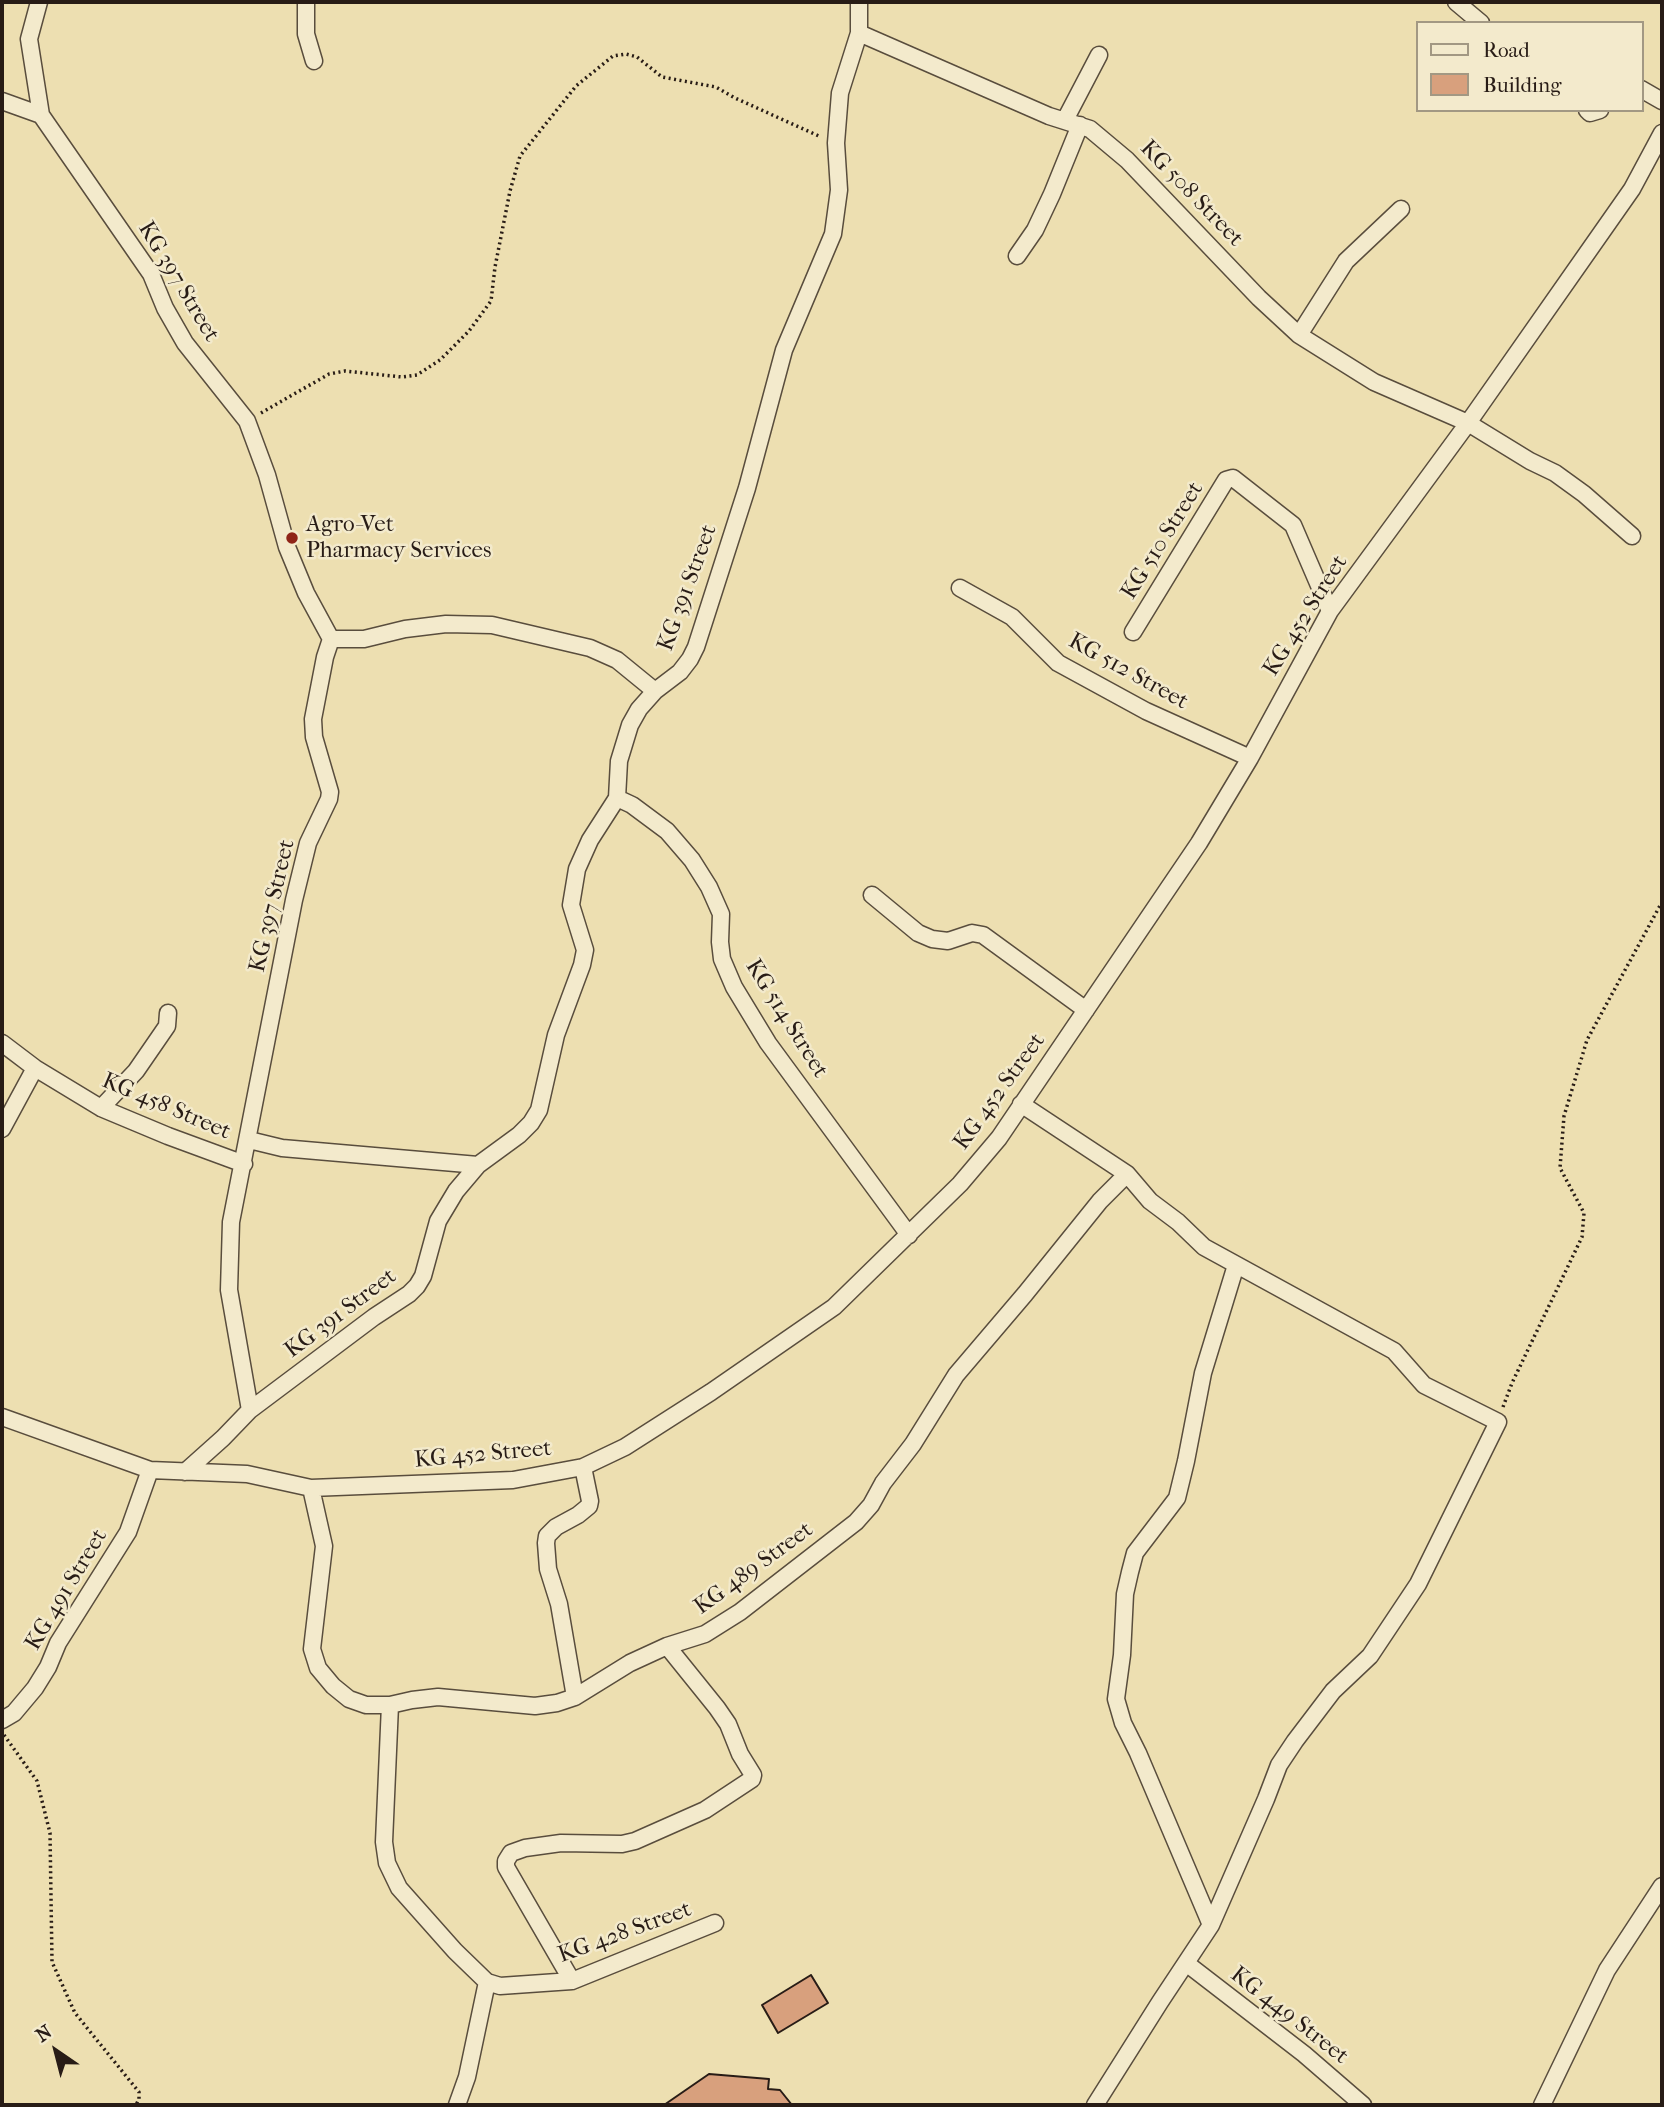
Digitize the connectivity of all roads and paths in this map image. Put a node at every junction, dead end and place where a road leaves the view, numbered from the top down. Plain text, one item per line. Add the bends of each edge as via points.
1 (39, 2) edge
2 (306, 2) edge
3 (859, 2) edge
4 (1456, 2) edge
5 (1479, 21) edge
6 (859, 33) junction
7 (1099, 55) dead end
8 (314, 61) dead end
9 (1643, 90) edge
10 (2, 101) edge
11 (1662, 101) edge
12 (41, 115) junction
13 (1072, 122) junction
14 (1662, 134) edge
15 (836, 143) junction
16 (1401, 209) dead end
17 (1017, 256) dead end
18 (1299, 335) junction
19 (247, 421) junction
20 (1468, 423) junction
21 (1632, 536) dead end
22 (960, 588) dead end
23 (1330, 611) junction
24 (1133, 632) dead end
25 (331, 639) junction
26 (656, 691) junction
27 (1250, 758) junction
28 (617, 798) junction
29 (872, 895) dead end
30 (1662, 902) edge
31 (1086, 1010) junction
32 (168, 1013) dead end
33 (2, 1043) edge
34 (35, 1068) junction
35 (1021, 1104) junction
36 (101, 1108) junction
37 (2, 1129) edge
38 (249, 1140) junction
39 (244, 1164) junction
40 (478, 1165) junction
41 (1127, 1174) junction
42 (909, 1235) junction
43 (1236, 1265) junction
44 (250, 1410) junction
45 (2, 1417) edge
46 (1498, 1422) junction
47 (583, 1467) junction
48 (150, 1470) junction
49 (185, 1472) junction
50 (311, 1488) junction
51 (667, 1646) junction
52 (575, 1697) junction
53 (390, 1705) junction
54 (2, 1720) edge
55 (2, 1732) edge
56 (1662, 1886) edge
57 (715, 1923) dead end
58 (1211, 1925) junction
59 (1186, 1963) junction
60 (572, 1981) junction
61 (487, 1982) junction
62 (136, 2105) edge
63 (457, 2105) edge
64 (1095, 2105) edge
65 (1363, 2105) edge
66 (1542, 2105) edge

1 - 12 street via 29,39
2 - 8 street via 306,34
3 - 6 street, KG 391 Street
4 - 5 street
6 - 13 street, KG 508 Street
6 - 15 street, KG 391 Street via 840,93
7 - 13 street
9 - 11 street
10 - 12 street
12 - 19 street, KG 397 Street via 151,274 185,344
13 - 17 street via 1052,194
13 - 18 street, KG 508 Street via 1090,129 1127,160
14 - 20 street, KG 452 Street via 1632,189
15 - 19 path via 716,87 662,77 637,57 613,56 576,86 520,156 491,300 440,360 417,375 402,377 345,371 329,374
15 - 26 street, KG 391 Street via 839,190 833,234 784,350 747,488 696,647 680,672
16 - 18 street via 1346,261
18 - 20 street, KG 508 Street via 1374,383
19 - 25 street, KG 397 Street via 287,547
20 - 21 street, KG 508 Street via 1555,473
20 - 23 street, KG 452 Street
22 - 27 street, KG 512 Street via 1012,617 1058,663 1146,711
23 - 24 street, KG 510 Street via 1293,525 1233,478 1226,480
23 - 27 street, KG 452 Street
25 - 26 street via 364,639 446,624 492,625 590,648 617,660
25 - 38 street, KG 397 Street via 313,719 330,792 308,843 294,900
26 - 28 street, KG 391 Street via 630,725 619,761
27 - 31 street, KG 452 Street via 1199,843
28 - 40 street, KG 391 Street via 577,869 572,905 585,950 556,1035 539,1110 519,1135
28 - 42 street, KG 514 Street via 667,831 692,860 721,915 722,958 734,987 768,1043
29 - 31 street via 932,939 983,935
30 - 46 path via 1587,1040 1564,1116 1560,1168 1584,1213 1582,1237
31 - 35 street, KG 452 Street
32 - 36 street via 167,1026 136,1070
33 - 34 street, KG 458 Street
34 - 36 street, KG 458 Street
34 - 37 street
35 - 41 street
35 - 42 street, KG 452 Street via 960,1184
36 - 39 street, KG 458 Street
38 - 39 street, KG 397 Street
38 - 40 street via 282,1148
39 - 44 street, KG 397 Street via 232,1222 229,1290
40 - 44 street, KG 391 Street via 438,1221 416,1286
41 - 43 street via 1150,1201 1204,1247
41 - 51 street, KG 489 Street via 956,1374 913,1444 856,1522 740,1612 705,1634
42 - 47 street, KG 452 Street via 834,1307 679,1413
43 - 46 street via 1394,1352 1424,1385
43 - 58 street via 1203,1373 1177,1498 1135,1553 1125,1594 1116,1699
44 - 49 street, KG 391 Street
45 - 48 street, KG 452 Street
46 - 58 street via 1405,1605 1370,1656 1333,1690 1279,1765
47 - 50 street, KG 452 Street via 513,1480
47 - 52 street via 589,1506 556,1527 546,1543
48 - 49 street, KG 452 Street
48 - 54 street, KG 491 Street via 128,1532 35,1688
49 - 50 street, KG 452 Street via 247,1474
50 - 53 street, KG 489 Street via 324,1546 312,1649 318,1668 349,1699
51 - 52 street, KG 489 Street via 629,1662
51 - 60 street via 722,1716 752,1779 705,1810 635,1841 561,1843 511,1853 506,1867
52 - 53 street, KG 489 Street via 535,1706 438,1697
53 - 61 street via 387,1863 399,1888
55 - 62 path via 37,1781 50,1833 52,1962 75,2012 139,2092
56 - 66 street via 1607,1970
57 - 60 street, KG 428 Street
58 - 59 street
59 - 64 street
59 - 65 street, KG 449 Street
60 - 61 street, KG 428 Street via 500,1986
61 - 63 street

